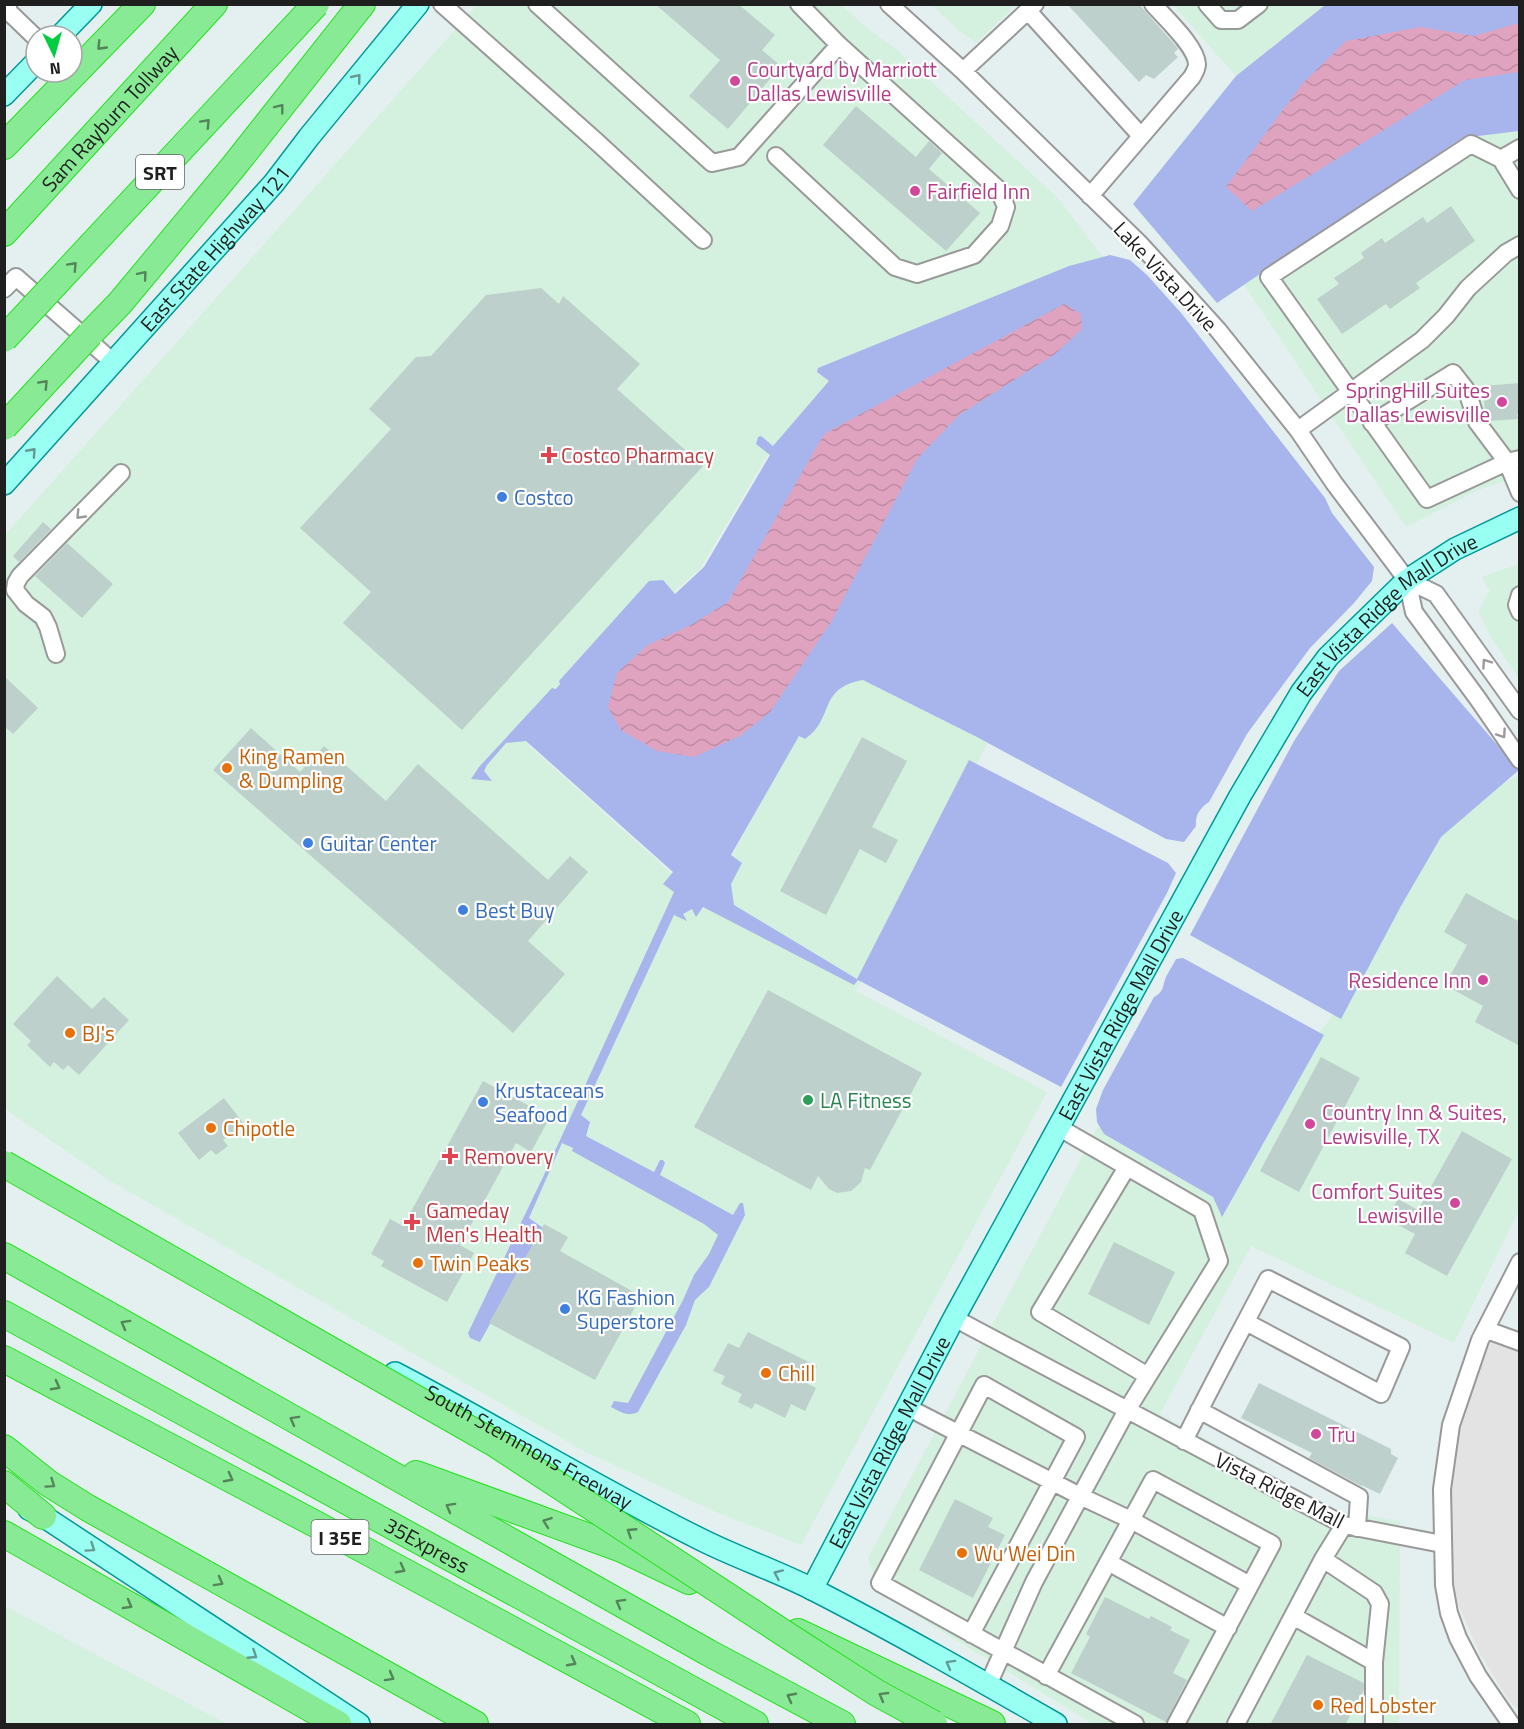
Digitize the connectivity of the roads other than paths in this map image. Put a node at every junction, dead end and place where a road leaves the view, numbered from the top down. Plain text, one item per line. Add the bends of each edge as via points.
1 (7, 4) edge
2 (91, 4) edge
3 (142, 4) edge
4 (214, 4) edge
5 (316, 4) edge
6 (362, 4) edge
7 (418, 4) edge
8 (442, 4) edge
9 (537, 4) edge
10 (799, 4) edge
11 (1153, 4) edge
12 (1207, 4) edge
13 (1259, 4) edge
14 (891, 5) edge
15 (1031, 8) edge
16 (72, 24) edge
17 (24, 26) edge
18 (180, 41) junction
19 (839, 45) junction
20 (963, 71) junction
21 (24, 75) edge
22 (4, 96) edge
23 (1141, 136) junction
24 (4, 146) edge
25 (1520, 147) edge
26 (776, 156) dead end
27 (1501, 159) junction
28 (1520, 190) edge
29 (1090, 196) junction
30 (4, 209) edge
31 (4, 233) edge
32 (704, 240) dead end
33 (1520, 245) edge
34 (4, 289) edge
35 (4, 339) edge
36 (113, 362) junction
37 (1350, 391) junction
38 (1372, 423) junction
39 (4, 427) edge
40 (1298, 430) junction
41 (1513, 461) edge
42 (121, 473) dead end
43 (4, 483) edge
44 (1520, 493) edge
45 (1520, 518) edge
46 (1407, 580) junction
47 (1520, 595) edge
48 (1520, 612) edge
49 (56, 654) dead end
50 (1520, 711) edge
51 (1520, 760) edge
52 (1058, 1127) junction
53 (5, 1164) edge
54 (1127, 1167) junction
55 (4, 1256) edge
56 (1520, 1262) edge
57 (4, 1314) edge
58 (954, 1318) junction
59 (1246, 1322) junction
60 (1486, 1330) junction
61 (1520, 1342) edge
62 (4, 1359) edge
63 (1148, 1376) junction
64 (907, 1407) junction
65 (1127, 1410) junction
66 (1200, 1410) junction
67 (959, 1433) junction
68 (1184, 1441) junction
69 (4, 1448) edge
70 (345, 1449) junction
71 (1053, 1481) junction
72 (4, 1484) edge
73 (1080, 1496) junction
74 (4, 1497) edge
75 (43, 1516) junction
76 (1131, 1520) junction
77 (1350, 1527) junction
78 (4, 1534) edge
79 (1442, 1544) junction
80 (1323, 1559) junction
81 (1108, 1562) junction
82 (1250, 1585) junction
83 (812, 1589) junction
84 (1293, 1616) junction
85 (1228, 1628) junction
86 (971, 1634) junction
87 (1003, 1653) junction
88 (1374, 1662) junction
89 (1046, 1676) junction
90 (988, 1685) junction
91 (338, 1725) edge
92 (359, 1725) edge
93 (475, 1725) edge
94 (687, 1725) edge
95 (755, 1725) edge
96 (842, 1725) edge
97 (934, 1725) edge
98 (992, 1725) edge
99 (1056, 1725) edge
100 (1135, 1725) edge
101 (1176, 1725) edge
102 (1236, 1725) edge
103 (1374, 1725) edge
104 (1511, 1725) edge

1 - 17 street via 9,12
2 - 16 main road
3 -> 24 highway
4 - 18 highway, Sam Rayburn Tollway
35 -> 5 highway, SRT, bridge
39 -> 6 highway, bridge via 120,303
36 -> 7 main road, East State Highway 121 via 274,183
8 - 32 street
9 - 19 street via 712,163 739,157
10 - 19 street
11 - 23 street via 1190,47 1197,67
12 - 13 street via 1221,20 1238,20
14 - 20 street, Lake Vista Drive
15 - 20 street
15 - 23 street
18 - 30 highway
18 - 31 highway, Sam Rayburn Tollway
19 - 26 street via 999,190 1006,207 1000,226 974,255 917,274 906,271 895,267
20 - 29 street, Lake Vista Drive
21 - 22 main road
23 - 29 street
25 - 27 street
27 - 28 street
27 - 37 street via 1471,144 1269,277
29 - 40 street, Lake Vista Drive via 1146,250 1218,330
33 - 37 street via 1468,288 1422,340
34 - 36 street via 16,277
43 -> 36 main road, East State Highway 121
37 - 38 street
37 - 40 street
38 - 41 street via 1427,499
38 - 41 street via 1453,373 1467,391 1477,422
40 - 46 street, Lake Vista Drive
41 - 44 street
42 -> 49 street via 16,583 15,590 26,604 43,617
45 - 46 main road, East Vista Ridge Mall Drive via 1455,549
50 -> 46 street, Lake Vista Drive via 1436,594
46 -> 51 street, Lake Vista Drive via 1414,612
46 - 52 main road, East Vista Ridge Mall Drive via 1328,657 1300,693
47 - 48 street
52 - 54 street
52 - 58 main road, East Vista Ridge Mall Drive
83 -> 53 main road, South Stemmons Freeway via 702,1540 601,1488 459,1407
97 -> 53 highway, bridge via 877,1693 494,1443
54 - 63 street via 1202,1210 1219,1261
54 - 63 street via 1040,1312
70 -> 55 highway
56 - 60 street
57 - 95 highway, 35Express
58 - 64 main road, East Vista Ridge Mall Drive
58 - 65 street, Vista Ridge Mall
59 - 59 street via 1268,1279 1401,1347 1382,1394
59 - 66 street
60 - 61 street
60 - 79 street via 1451,1425 1442,1489
62 -> 94 highway, I 35E
63 - 65 street
64 - 67 street
64 - 83 main road, East Vista Ridge Mall Drive
65 - 68 street, Vista Ridge Mall
65 - 73 street
66 - 68 street
66 - 77 street via 1359,1497
67 - 71 street
67 - 71 street via 984,1385 1076,1437
67 - 86 street via 880,1583
68 - 77 street, Vista Ridge Mall
69 -> 93 highway via 88,1508
96 -> 70 highway
98 -> 70 highway via 622,1549
71 - 73 street
71 - 86 street
72 - 75 highway
73 - 76 street
73 - 87 street via 1034,1582
74 - 75 main road
75 -> 92 main road
76 - 81 street
76 - 82 street
76 - 82 street via 1153,1480 1252,1534 1272,1545
77 - 79 street, Vista Ridge Mall
77 - 80 street
78 -> 91 highway
79 - 104 street via 1444,1585 1458,1638
80 - 84 street
80 - 88 street via 1374,1593 1380,1604
81 - 85 street
81 - 89 street
82 - 85 street
90 -> 83 main road, South Stemmons Freeway
84 - 88 street
84 - 102 street
85 - 101 street
86 - 87 street
87 - 89 street
87 - 90 street
88 - 103 street
89 - 100 street
90 - 99 main road, South Stemmons Freeway

